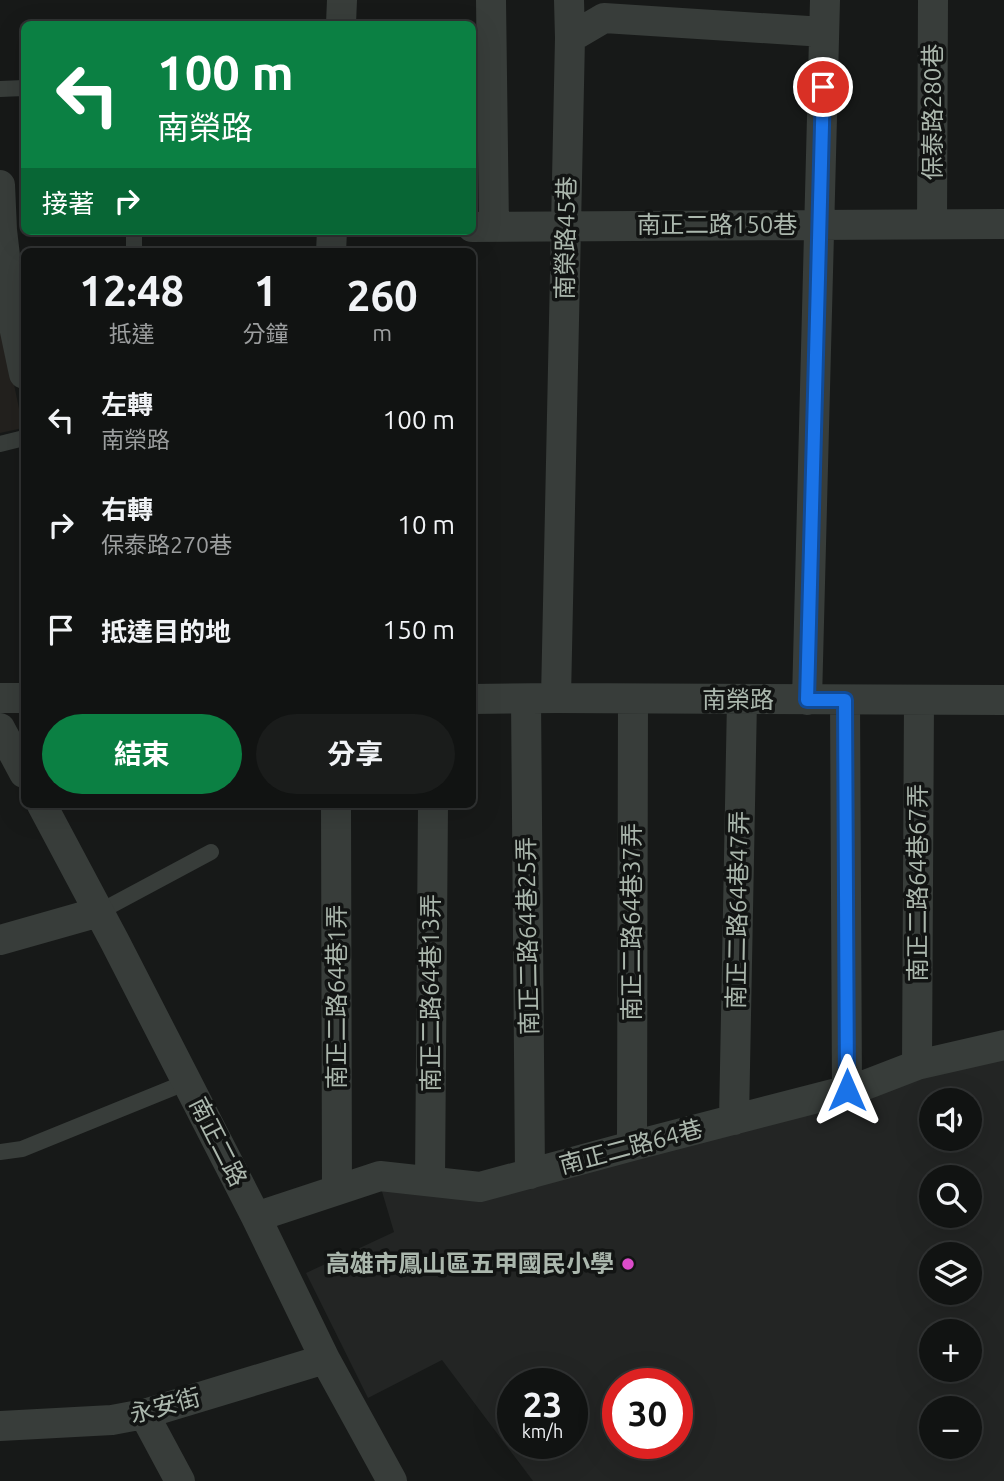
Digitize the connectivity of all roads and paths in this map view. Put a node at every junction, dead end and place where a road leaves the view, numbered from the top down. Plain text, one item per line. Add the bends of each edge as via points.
1 (342, 0) edge
2 (491, 0) edge
3 (569, 0) edge
4 (825, 0) edge
5 (933, 0) edge
6 (341, 21) edge
7 (824, 32) junction
8 (570, 38) junction
9 (21, 88) edge
10 (0, 89) edge
11 (0, 185) edge
12 (932, 224) junction
13 (1004, 224) edge
14 (819, 225) junction
15 (566, 226) junction
16 (483, 227) edge
17 (9, 230) edge
18 (21, 360) edge
19 (21, 439) edge
20 (0, 444) edge
21 (0, 698) edge
22 (21, 698) edge
23 (556, 698) junction
24 (476, 699) edge
25 (526, 699) junction
26 (633, 699) junction
27 (742, 700) junction
28 (807, 700) junction
29 (845, 700) junction
30 (1004, 700) edge
31 (919, 701) junction
32 (0, 727) edge
33 (21, 767) edge
34 (44, 808) edge
35 (336, 808) edge
36 (433, 808) edge
37 (211, 852) dead end
38 (99, 912) junction
39 (0, 940) edge
40 (1004, 1045) edge
41 (917, 1065) junction
42 (187, 1082) junction
43 (847, 1090) junction
44 (734, 1119) junction
45 (632, 1146) junction
46 (0, 1152) edge
47 (530, 1174) junction
48 (430, 1181) junction
49 (337, 1190) junction
50 (256, 1217) junction
51 (325, 1359) junction
52 (144, 1414) junction
53 (0, 1426) edge
54 (180, 1481) edge
55 (392, 1481) edge

1 - 6 street
2 - 16 street
3 - 8 street, 南榮路45巷
4 - 7 street
5 - 12 street, 保泰路280巷
7 - 8 street via 604,18
7 - 14 street
8 - 15 street, 南榮路45巷
9 - 10 lane
11 - 17 street
12 - 13 street, 南正二路150巷
12 - 14 street, 南正二路150巷
14 - 15 street, 南正二路150巷
14 - 28 street
15 - 16 street, 南正二路150巷
15 - 23 street, 南榮路45巷
17 - 18 street via 12,317
19 - 20 lane
21 - 22 street
23 - 25 street, 南榮路
23 - 26 street, 南榮路
24 - 25 street, 南榮路
25 - 47 street, 南正二路64巷25弄
26 - 27 street, 南榮路
26 - 45 street, 南正二路64巷37弄
27 - 28 street, 南榮路
27 - 44 street, 南正二路64巷47弄
28 - 29 street, 南榮路
29 - 31 street, 南榮路
29 - 43 street
30 - 31 street, 南榮路
31 - 41 street, 南正二路64巷67弄
32 - 33 street
34 - 38 street, 南正二路
35 - 49 street, 南正二路64巷1弄
36 - 48 street, 南正二路64巷13弄
37 - 38 lane
38 - 39 street
38 - 42 street, 南正二路
40 - 41 street, 南正二路64巷
41 - 43 street, 南正二路64巷
42 - 46 lane via 22,1149
42 - 50 street, 南正二路
43 - 44 street, 南正二路64巷
44 - 45 street, 南正二路64巷
45 - 47 street, 南正二路64巷
47 - 48 street, 南正二路64巷 via 480,1187
48 - 49 street, 南正二路64巷 via 380,1176
49 - 50 street, 南正二路64巷
50 - 51 street, 南正二路
51 - 52 street, 永安街
51 - 55 street, 南正二路
52 - 53 street, 永安街
52 - 54 street

